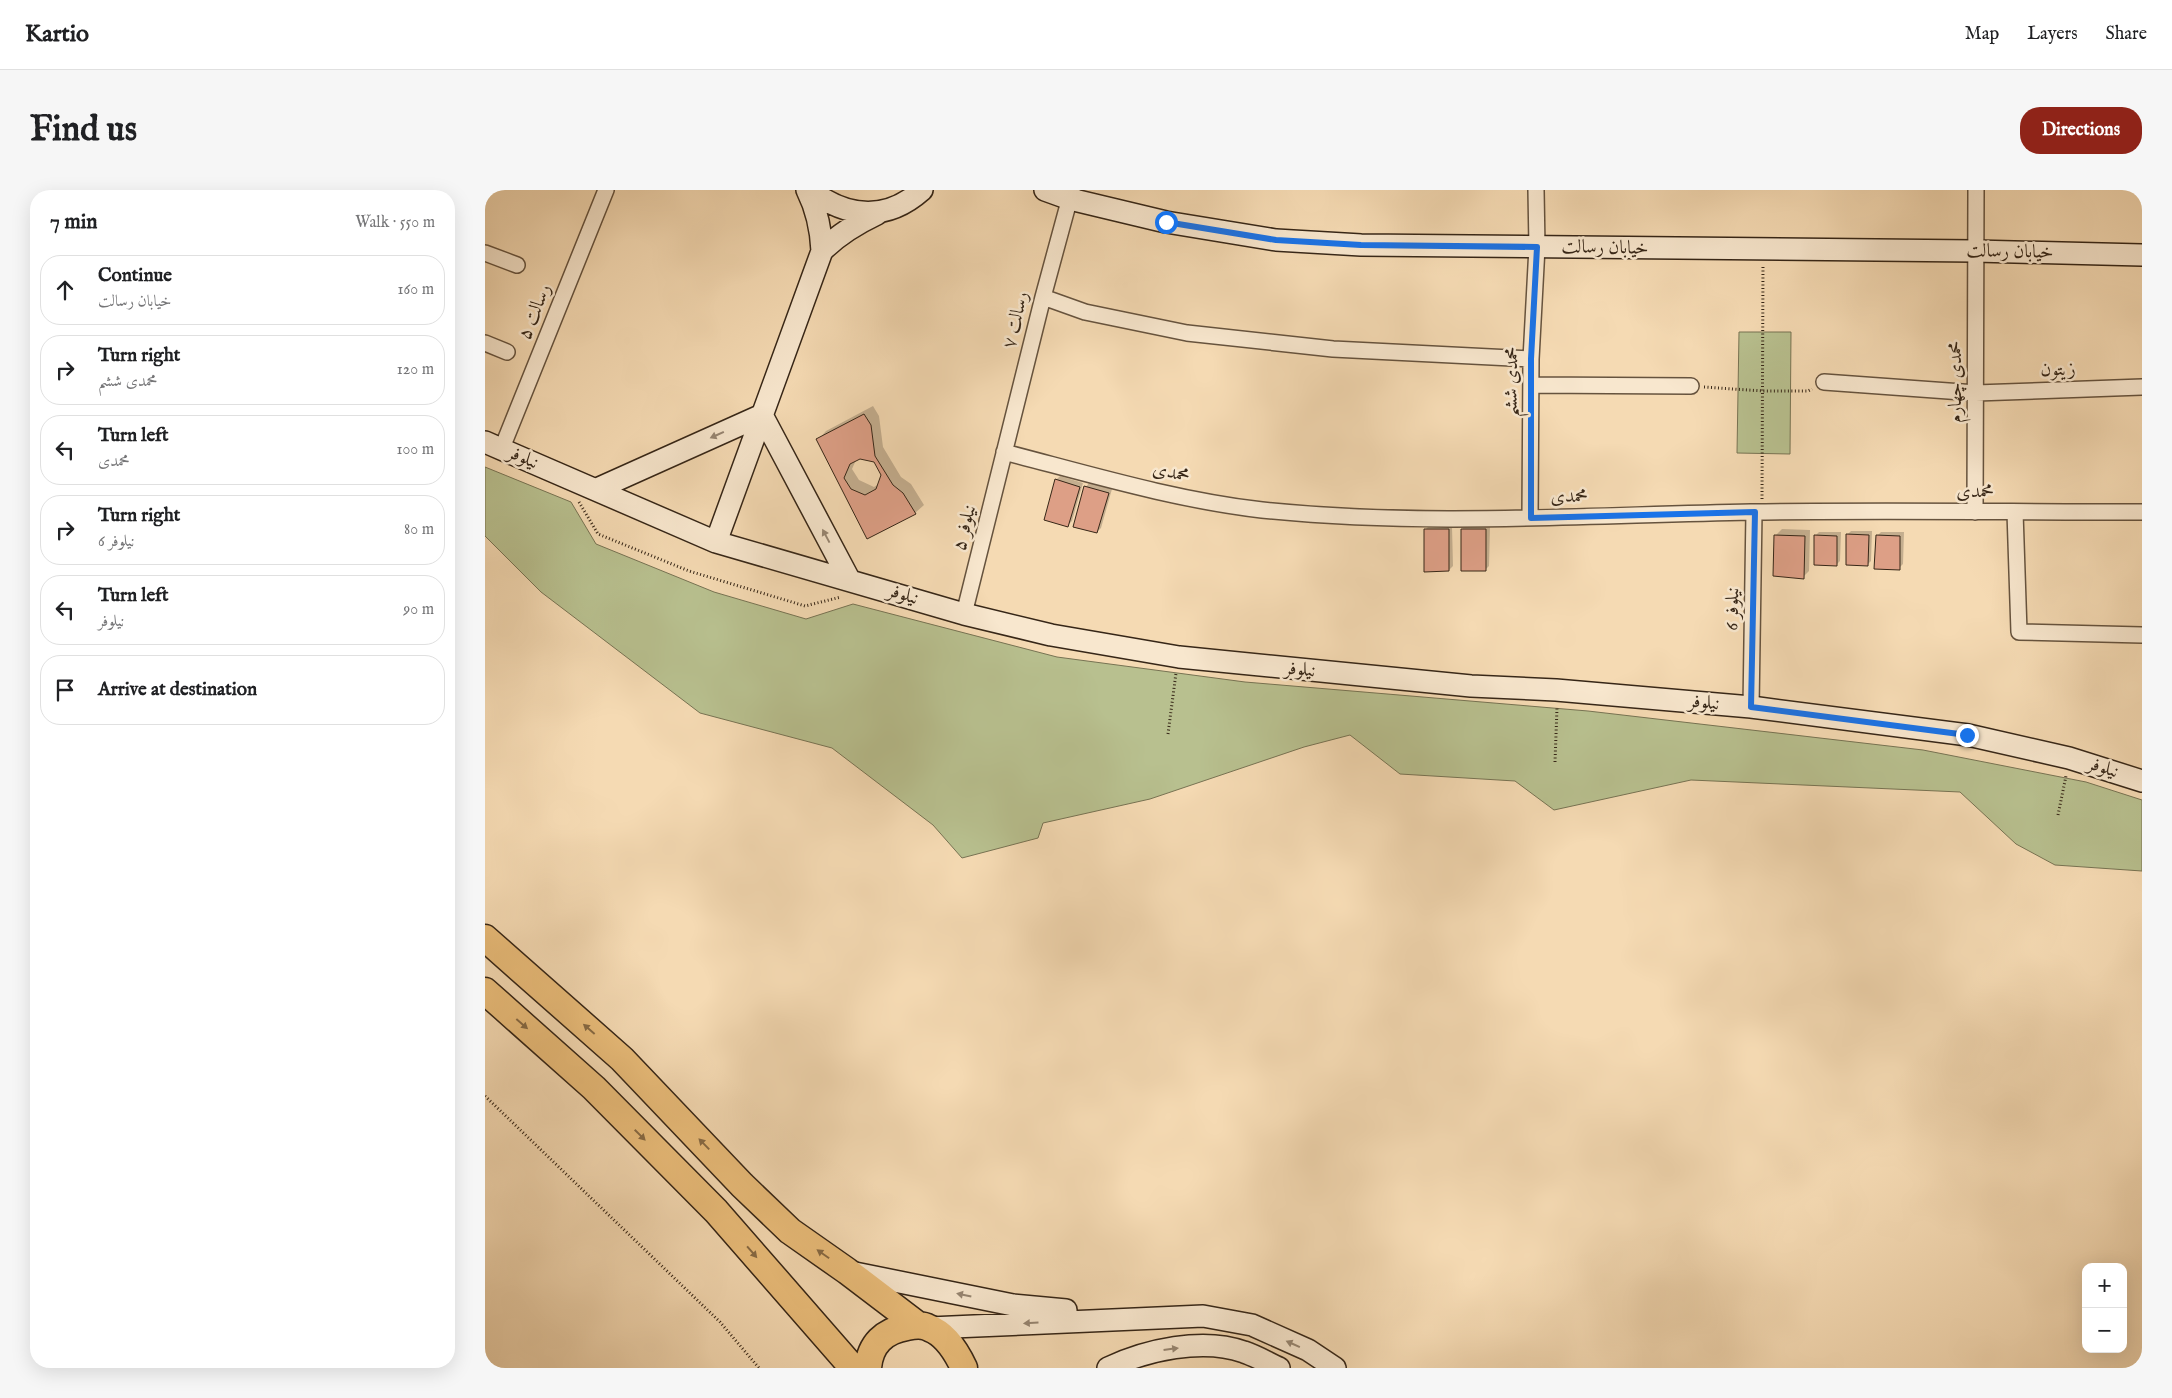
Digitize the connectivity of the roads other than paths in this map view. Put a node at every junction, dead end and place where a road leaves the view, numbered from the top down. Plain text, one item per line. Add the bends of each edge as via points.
1 (606, 190) edge
2 (809, 190) edge
3 (922, 190) edge
4 (1045, 190) edge
5 (1537, 190) edge
6 (1975, 190) edge
7 (1071, 194) edge
8 (883, 211) junction
9 (1537, 247) junction
10 (822, 251) junction
11 (1975, 251) junction
12 (485, 253) edge
13 (2142, 255) edge
14 (517, 265) dead end
15 (1043, 297) junction
16 (485, 343) edge
17 (507, 352) dead end
18 (1531, 359) junction
19 (1823, 382) road end
20 (1531, 385) junction
21 (1691, 386) road end
22 (2142, 387) edge
23 (1976, 393) junction
24 (762, 416) junction
25 (493, 445) edge
26 (1005, 452) junction
27 (597, 490) junction
28 (1758, 512) junction
29 (1975, 512) junction
30 (2015, 512) junction
31 (2142, 512) edge
32 (1531, 518) junction
33 (716, 542) junction
34 (849, 579) junction
35 (964, 614) junction
36 (2142, 636) edge
37 (1751, 707) junction
38 (2142, 781) edge
39 (485, 938) edge
40 (485, 992) edge
41 (847, 1271) junction
42 (1133, 1318) junction
43 (924, 1326) junction
44 (853, 1368) edge
45 (868, 1368) edge
46 (965, 1368) edge
47 (1108, 1368) edge
48 (1279, 1368) edge
49 (1335, 1368) edge

1 - 25 street, رسالت ۵
2 - 8 street via 827,203 854,212
2 - 10 street via 821,227
3 - 8 street via 909,201
4 - 7 street, خیابان رسالت
5 - 9 street, محمدی ششم
6 - 11 street, محمدی چهارم
7 - 9 street, خیابان رسالت via 1166,222 1276,240 1361,245
7 - 15 street, رسالت ۷
8 - 10 street via 852,226
9 - 11 street, خیابان رسالت
9 - 18 street, محمدی ششم
10 - 24 street
11 - 13 street, خیابان رسالت
11 - 23 street, محمدی چهارم
12 - 14 street
15 - 18 street via 1085,312 1187,332 1333,349
15 - 26 street, رسالت ۷
16 - 17 street
18 - 20 street, محمدی ششم
19 - 23 street, زیتون
20 - 21 street
20 - 32 street, محمدی ششم
22 - 23 street, زیتون
23 - 29 street, محمدی چهارم
24 -> 27 street
24 - 33 street
34 -> 24 street
25 - 27 street, نیلوفر
26 - 32 street, محمدی via 1167,493 1260,510 1404,517
26 - 35 street, نیلوفر ۵
27 - 33 street, نیلوفر
28 - 29 street, محمدی
28 - 32 street, محمدی
28 - 37 street, نیلوفر 6
29 - 30 street, محمدی
30 - 31 street, محمدی
30 - 36 street via 2019,632
33 - 34 street, نیلوفر
34 - 35 street, نیلوفر
35 - 37 street, نیلوفر via 1051,636 1179,657 1471,686
37 - 38 street, نیلوفر via 1967,735 2069,758
41 -> 39 highway via 790,1231 622,1058
40 -> 44 highway via 594,1088 716,1211
42 -> 41 street via 1013,1305
41 - 43 highway
42 -> 43 street
49 -> 42 street via 1308,1350 1252,1325 1203,1316
43 - 45 highway via 894,1330 879,1338 869,1357
43 - 46 highway via 943,1337
47 -> 48 street via 1159,1350 1202,1345 1243,1351

